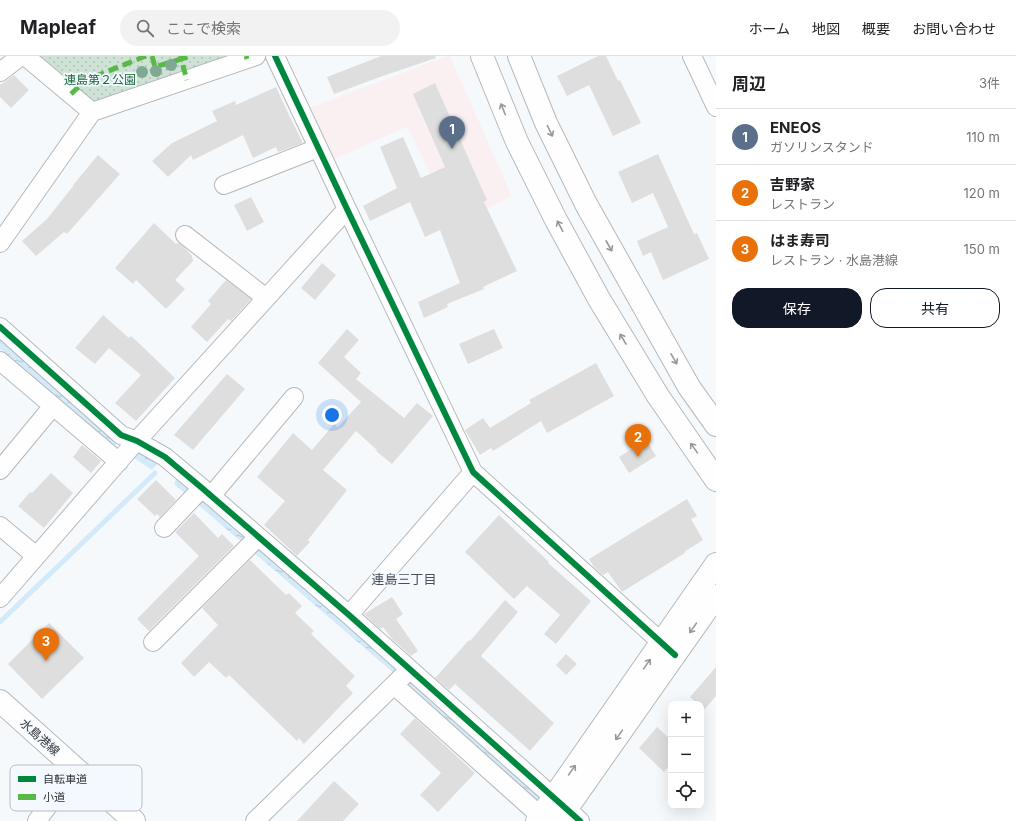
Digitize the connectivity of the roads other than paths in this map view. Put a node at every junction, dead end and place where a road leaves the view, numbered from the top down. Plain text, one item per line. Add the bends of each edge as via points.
1 (21, 56) edge
2 (25, 56) edge
3 (256, 56) edge
4 (275, 56) edge
5 (482, 56) edge
6 (518, 56) edge
7 (692, 56) edge
8 (0, 72) edge
9 (716, 107) edge
10 (92, 112) junction
11 (318, 148) junction
12 (224, 185) dead end
13 (346, 209) junction
14 (185, 235) dead end
15 (0, 243) edge
16 (266, 298) junction
17 (0, 327) edge
18 (0, 361) edge
19 (294, 397) dead end
20 (53, 406) junction
21 (716, 425) edge
22 (128, 451) junction
23 (0, 470) edge
24 (473, 472) junction
25 (716, 480) edge
26 (200, 494) junction
27 (0, 526) edge
28 (164, 528) dead end
29 (253, 542) junction
30 (36, 556) junction
31 (716, 564) edge
32 (716, 596) edge
33 (0, 598) edge
34 (349, 615) junction
35 (153, 642) dead end
36 (668, 649) junction
37 (409, 670) junction
38 (394, 685) junction
39 (0, 701) edge
40 (72, 765) edge
41 (43, 811) edge
42 (123, 811) edge
43 (554, 813) edge
44 (36, 821) edge
45 (134, 821) edge
46 (255, 821) edge

1 - 8 street
2 - 10 street
3 - 10 street
4 - 11 street
25 -> 5 street via 658,396 599,299 517,142
6 -> 21 street via 546,123 586,204 689,386
7 - 9 street
10 - 15 street
11 - 12 street
11 - 13 street
13 - 16 street
13 - 24 street
14 - 16 street
16 - 22 street
17 - 22 street via 121,435
18 - 20 street
19 - 26 street
20 - 22 street
20 - 23 street
22 - 26 street via 165,457
22 - 30 street
24 - 34 street
24 - 36 street
26 - 28 street
26 - 29 street
27 - 30 street
29 - 34 street
29 - 35 street
30 - 33 street
31 - 36 street
32 -> 36 street
34 - 37 street
36 - 43 street
37 - 38 street
37 - 43 street
38 - 43 street
38 - 46 street
39 - 40 street, 水島港線
41 - 44 street
42 - 45 street, 水島港線

